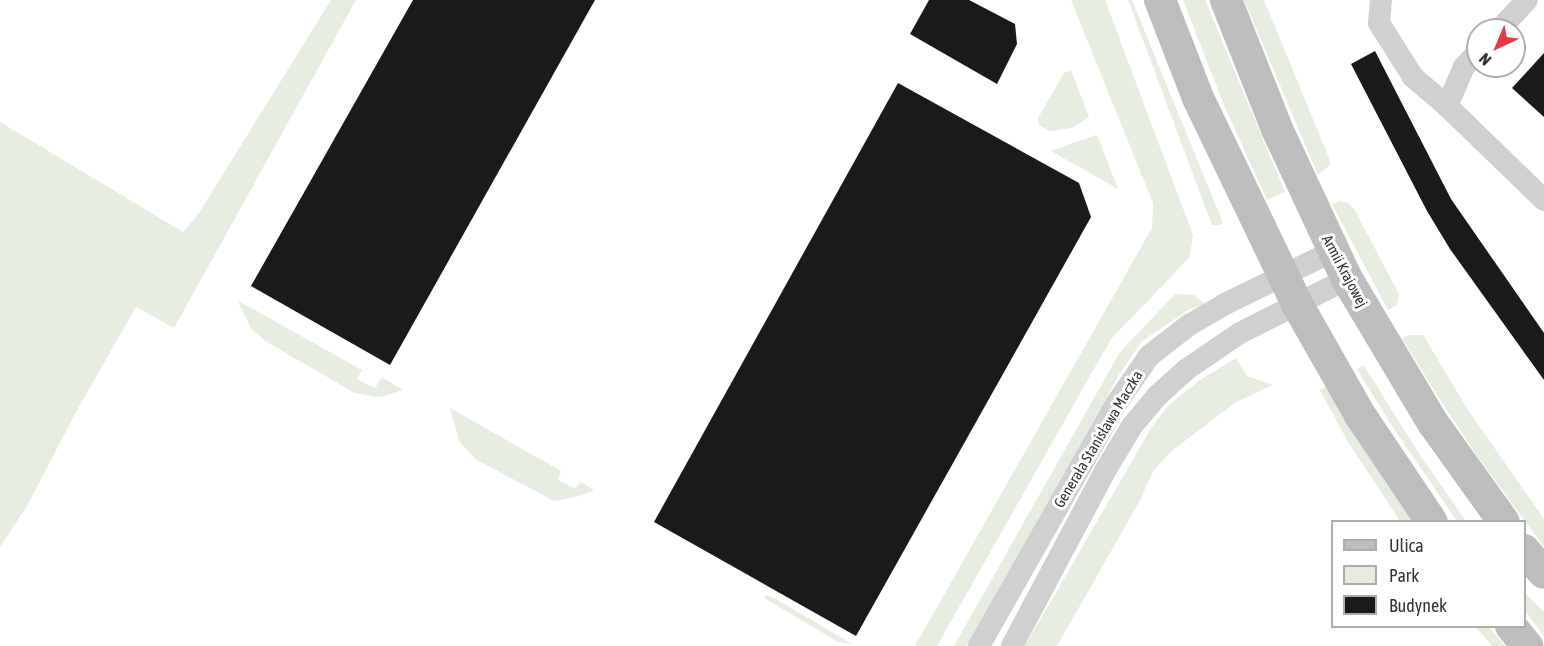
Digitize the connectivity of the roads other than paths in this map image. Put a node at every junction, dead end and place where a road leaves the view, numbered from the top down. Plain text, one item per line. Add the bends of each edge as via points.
1 (1160, 0) edge
2 (1226, 0) edge
3 (1381, 0) edge
4 (1527, 0) edge
5 (1510, 18) edge
6 (1466, 65) edge
7 (1447, 106) junction
8 (1544, 200) edge
9 (1333, 251) junction
10 (1283, 276) junction
11 (1347, 279) junction
12 (1297, 304) junction
13 (1431, 520) edge
14 (1503, 520) edge
15 (1526, 552) edge
16 (1544, 573) edge
17 (1512, 628) edge
18 (979, 646) edge
19 (1012, 646) edge
20 (1527, 646) edge

1 - 10 main road via 1198,98
2 - 9 main road, Armii Krajowej via 1276,129
3 - 7 street via 1379,23 1413,77
4 - 5 street
6 - 7 street
7 - 8 street
9 - 10 street, Generała Stanisława Maczka
9 - 11 main road, Armii Krajowej
10 - 12 main road
10 - 18 street, Generała Stanisława Maczka via 1189,325 1168,339 1138,369
11 - 12 street, Generała Stanisława Maczka
11 - 14 main road, Armii Krajowej via 1433,423
12 - 13 main road via 1360,415
12 - 19 street, Generała Stanisława Maczka via 1219,347 1171,382 1143,411 1105,471
15 - 16 main road
17 - 20 main road

